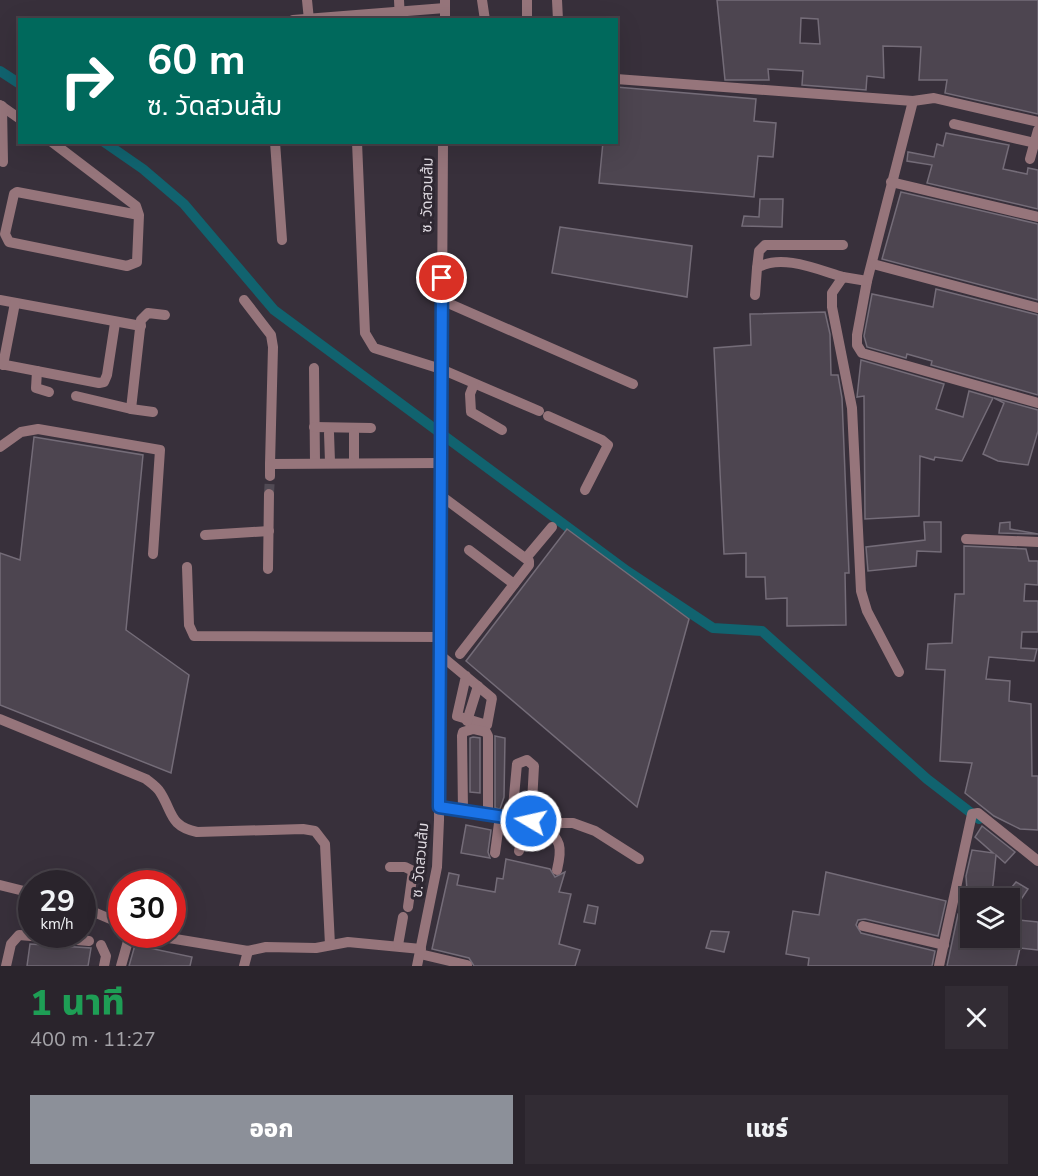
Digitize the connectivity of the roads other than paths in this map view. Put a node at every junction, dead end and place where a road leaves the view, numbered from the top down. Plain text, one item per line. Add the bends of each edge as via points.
1 (307, 0) edge
2 (399, 0) edge
3 (482, 0) edge
4 (527, 0) edge
5 (557, 0) edge
6 (445, 9) edge
7 (400, 16) edge
8 (309, 18) edge
9 (339, 18) edge
10 (485, 18) edge
11 (526, 18) edge
12 (558, 18) edge
13 (618, 79) edge
14 (913, 100) junction
15 (1, 105) edge
16 (18, 118) edge
17 (1038, 122) edge
18 (954, 124) dead end
19 (1038, 130) edge
20 (1035, 142) junction
21 (55, 144) edge
22 (275, 144) edge
23 (357, 144) edge
24 (443, 144) edge
25 (1030, 159) dead end
26 (3, 162) dead end
27 (891, 182) junction
28 (139, 215) junction
29 (1038, 217) edge
30 (282, 240) dead end
31 (843, 245) dead end
32 (873, 264) junction
33 (757, 268) junction
34 (843, 277) junction
35 (867, 281) junction
36 (755, 295) dead end
37 (0, 300) edge
38 (244, 300) dead end
39 (441, 300) junction
40 (15, 303) junction
41 (1038, 308) edge
42 (165, 315) dead end
43 (115, 323) junction
44 (141, 326) junction
45 (2, 364) edge
46 (314, 368) dead end
47 (441, 369) junction
48 (37, 371) junction
49 (474, 384) junction
50 (633, 384) dead end
51 (49, 392) dead end
52 (76, 396) dead end
53 (1038, 403) edge
54 (131, 409) junction
55 (153, 412) dead end
56 (314, 427) junction
57 (371, 428) dead end
58 (502, 430) dead end
59 (329, 433) dead end
60 (354, 433) dead end
61 (0, 447) edge
62 (315, 462) junction
63 (330, 462) junction
64 (354, 462) junction
65 (440, 464) junction
66 (585, 490) dead end
67 (269, 494) tunnel mouth
68 (440, 495) junction
69 (552, 527) dead end
70 (268, 531) junction
71 (205, 536) dead end
72 (966, 539) dead end
73 (1038, 542) edge
74 (469, 550) dead end
75 (153, 554) dead end
76 (526, 558) junction
77 (188, 567) dead end
78 (268, 569) dead end
79 (514, 584) junction
80 (440, 637) junction
81 (439, 654) junction
82 (460, 654) dead end
83 (899, 672) dead end
84 (466, 676) junction
85 (478, 686) junction
86 (0, 720) edge
87 (467, 721) junction
88 (439, 807) junction
89 (463, 810) junction
90 (488, 814) junction
91 (506, 817) junction
92 (528, 820) junction
93 (544, 823) junction
94 (519, 851) dead end
95 (495, 853) dead end
96 (639, 859) dead end
97 (1038, 861) edge
98 (390, 867) dead end
99 (557, 870) dead end
100 (0, 885) edge
101 (18, 890) edge
102 (863, 926) dead end
103 (18, 936) edge
104 (186, 941) edge
105 (101, 945) dead end
106 (330, 945) junction
107 (398, 945) junction
108 (944, 945) junction
109 (126, 948) edge
110 (248, 951) junction
111 (421, 951) junction
112 (467, 965) edge
113 (6, 966) edge
114 (104, 966) edge
115 (121, 966) edge
116 (244, 966) edge
117 (417, 966) edge
118 (939, 966) edge

1 - 8 street
2 - 7 street
3 - 10 street
4 - 11 street
5 - 12 street
6 - 7 street
7 - 9 street
13 - 14 street
14 - 17 street via 934,98
14 - 27 street
15 - 16 street
15 - 26 street
18 - 20 street
19 - 20 street
20 - 25 street
21 - 28 street via 132,201
22 - 30 street
23 - 47 street via 366,336 374,348
24 - 39 street, ซ. วัดสวนส้ม
27 - 29 street
27 - 32 street
28 - 28 street via 17,192 5,238 9,242 132,265 137,262
31 - 33 street via 765,245 759,252
32 - 35 street
32 - 41 street
33 - 34 street via 775,262
33 - 36 street
34 - 35 street
34 - 83 street via 832,293 832,307 852,408 860,580 867,611
35 - 53 street via 857,335 862,353
37 - 40 street
38 - 62 street via 271,335 273,347 270,470
39 - 47 street, ซ. วัดสวนส้ม
39 - 50 street
40 - 43 street
40 - 45 street
42 - 44 street via 144,315
43 - 44 street
43 - 48 street via 104,382
44 - 54 street
45 - 48 street
46 - 56 street
47 - 49 street
47 - 65 street, ซ. วัดสวนส้ม
48 - 51 street via 36,388
49 - 58 street via 471,412
49 - 66 street via 608,445
52 - 54 street
54 - 55 street
56 - 57 street
56 - 62 street
59 - 63 street
60 - 64 street
61 - 75 street via 21,432 38,429 160,450
62 - 63 street
63 - 64 street
64 - 65 street
65 - 68 street, ซ. วัดสวนส้ม
67 - 70 street
68 - 76 street
68 - 80 street, ซ. วัดสวนส้ม
69 - 76 street
70 - 71 street
70 - 78 street
72 - 73 street
74 - 79 street
76 - 79 street via 529,565
77 - 80 street via 189,632 194,636
79 - 82 street
80 - 81 street, ซ. วัดสวนส้ม
81 - 84 street
81 - 88 street, ซ. วัดสวนส้ม
84 - 85 street
84 - 87 street via 457,716
85 - 87 street
85 - 87 street via 494,700 489,723
86 - 106 street via 146,779 159,790 184,829 315,831 325,844
88 - 89 street
88 - 111 street, ซ. วัดสวนส้ม via 437,867
89 - 90 street
89 - 90 street via 462,736 473,729 488,736
90 - 91 street
91 - 92 street
91 - 92 street via 517,764 527,760 534,766
91 - 95 street
92 - 93 street
92 - 94 street
93 - 96 street via 573,823 595,831
93 - 99 street via 559,841
97 - 108 street via 978,813 972,814
98 - 107 street via 413,871
100 - 101 street
102 - 108 street
103 - 113 street via 11,944
104 - 110 street
105 - 114 street via 106,956
106 - 107 street
106 - 110 street via 266,946
107 - 111 street
108 - 118 street
109 - 115 street
110 - 116 street
111 - 112 street
111 - 117 street, ซ. วัดสวนส้ม

